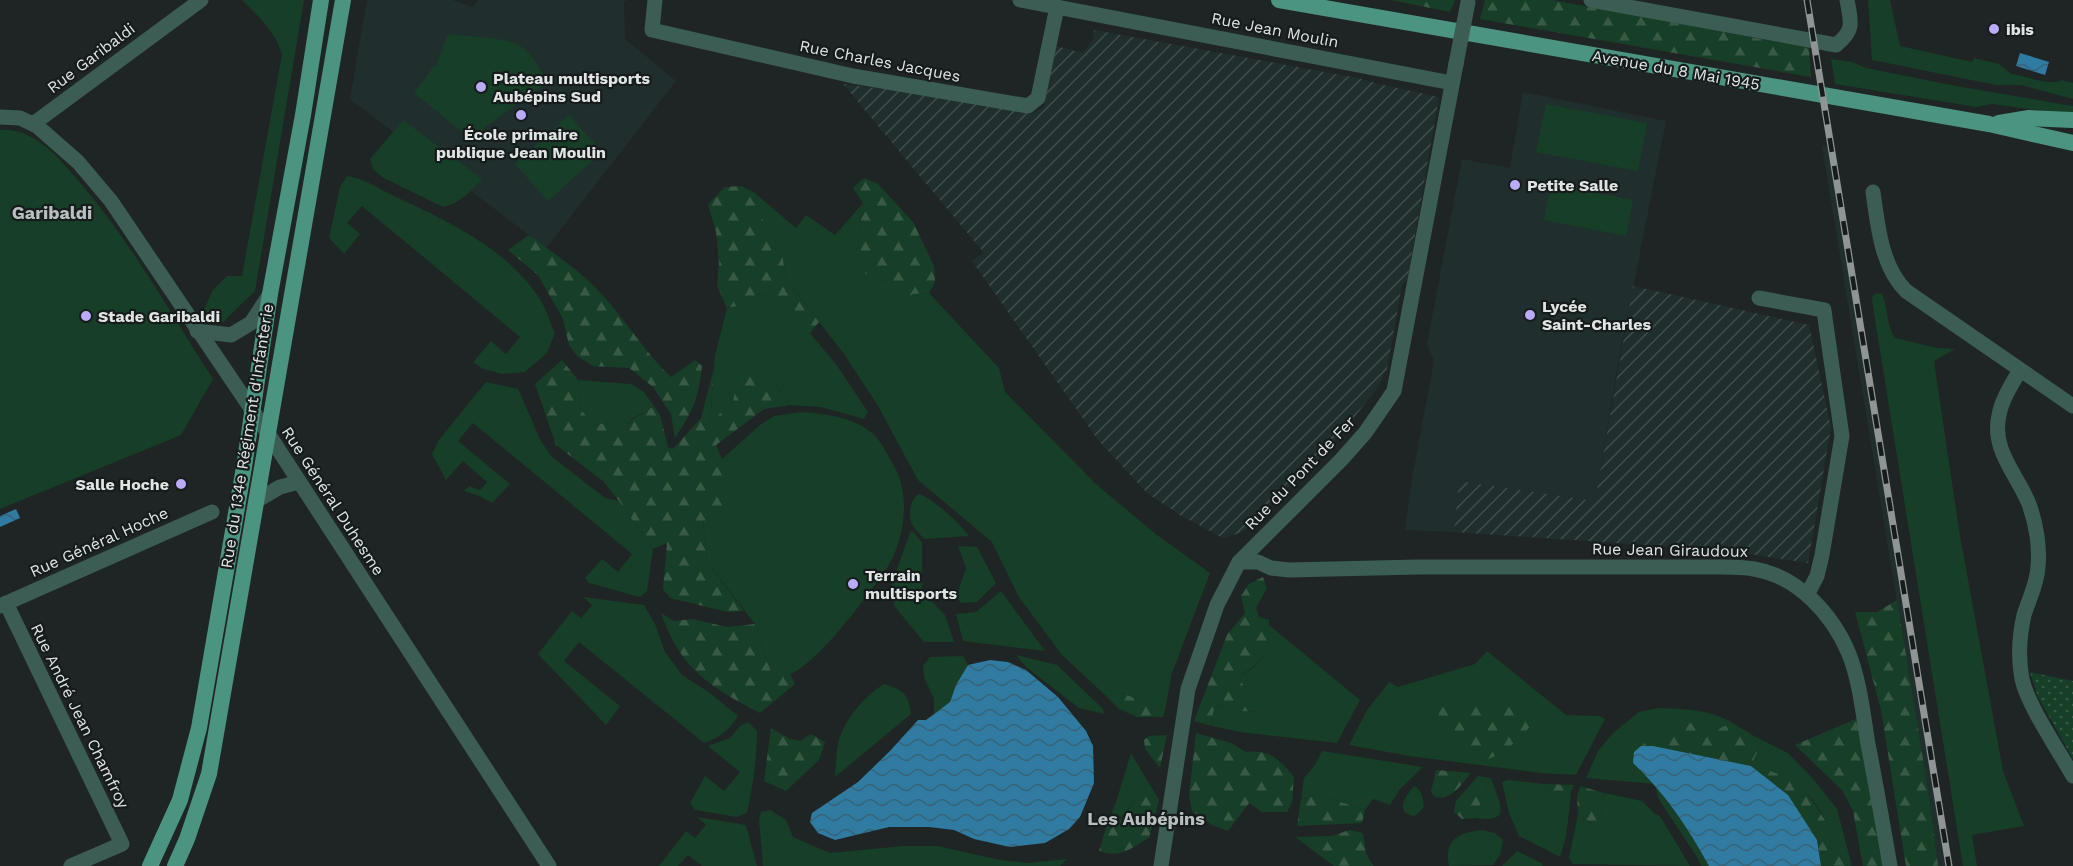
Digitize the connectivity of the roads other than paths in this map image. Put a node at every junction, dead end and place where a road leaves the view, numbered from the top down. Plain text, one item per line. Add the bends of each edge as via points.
1 (201, 0) edge
2 (321, 0) edge
3 (343, 0) edge
4 (655, 0) edge
5 (1020, 0) edge
6 (1279, 0) edge
7 (1591, 0) edge
8 (1847, 0) edge
9 (1469, 1) edge
10 (1057, 7) junction
11 (1452, 83) junction
12 (0, 117) edge
13 (2073, 120) edge
14 (33, 124) junction
15 (1989, 124) junction
16 (2073, 143) edge
17 (1873, 192) dead end
18 (270, 294) junction
19 (1759, 298) dead end
20 (197, 331) junction
21 (2020, 370) junction
22 (2073, 406) edge
23 (252, 412) junction
24 (269, 435) junction
25 (298, 482) junction
26 (256, 501) junction
27 (212, 512) dead end
28 (1239, 562) junction
29 (1807, 595) junction
30 (3, 605) edge
31 (2073, 776) edge
32 (71, 866) edge
33 (150, 866) edge
34 (175, 866) edge
35 (549, 866) edge
36 (1161, 866) edge
37 (1890, 866) edge

1 - 14 street, Rue Garibaldi
2 - 18 main road, Rue du 134e Régiment d'Infanterie
3 - 24 main road, Rue du 134e Régiment d'Infanterie
4 - 10 street, Rue Charles Jacques via 652,30 853,76 1028,106 1038,98
5 - 10 street, Rue Jean Moulin
6 - 15 main road, Avenue du 8 Mai 1945
7 - 8 street via 1836,45 1851,27
9 - 11 street, Rue du Pont de Fer, bridge
10 - 11 street, Rue Jean Moulin
11 - 28 street, Rue du Pont de Fer via 1394,391 1341,460
12 - 14 street via 20,118
13 - 15 main road via 2028,118
14 - 20 street, Rue Général Duhesme via 78,162 111,201
15 - 16 main road, Avenue du 8 Mai 1945
17 - 21 street via 1878,227 1895,280
18 - 20 street via 250,323 231,335
18 - 23 main road, Rue du 134e Régiment d'Infanterie
19 - 29 street via 1824,310 1842,436 1822,555
20 - 23 street, Rue Général Duhesme
21 - 22 street
21 - 31 street via 1998,417 2000,447 2028,502 2037,546 2038,567 2025,615 2019,661 2031,701
23 - 24 street, Rue Général Duhesme
23 - 33 main road, Rue du 134e Régiment d'Infanterie via 199,728 180,800
24 - 25 street, Rue Général Duhesme
24 - 26 main road, Rue du 134e Régiment d'Infanterie
25 - 26 street
25 - 35 street, Rue Général Duhesme
26 - 34 main road, Rue du 134e Régiment d'Infanterie via 209,774
27 - 30 street, Rue Général Hoche
28 - 29 street, Rue Jean Giraudoux via 1258,562 1289,570 1722,567 1773,574
28 - 36 street, Rue du Pont de Fer via 1217,605 1188,689
29 - 37 street, Rue Jean Giraudoux via 1840,636 1855,674
30 - 32 street, Rue André Jean Chamfroy via 122,844

